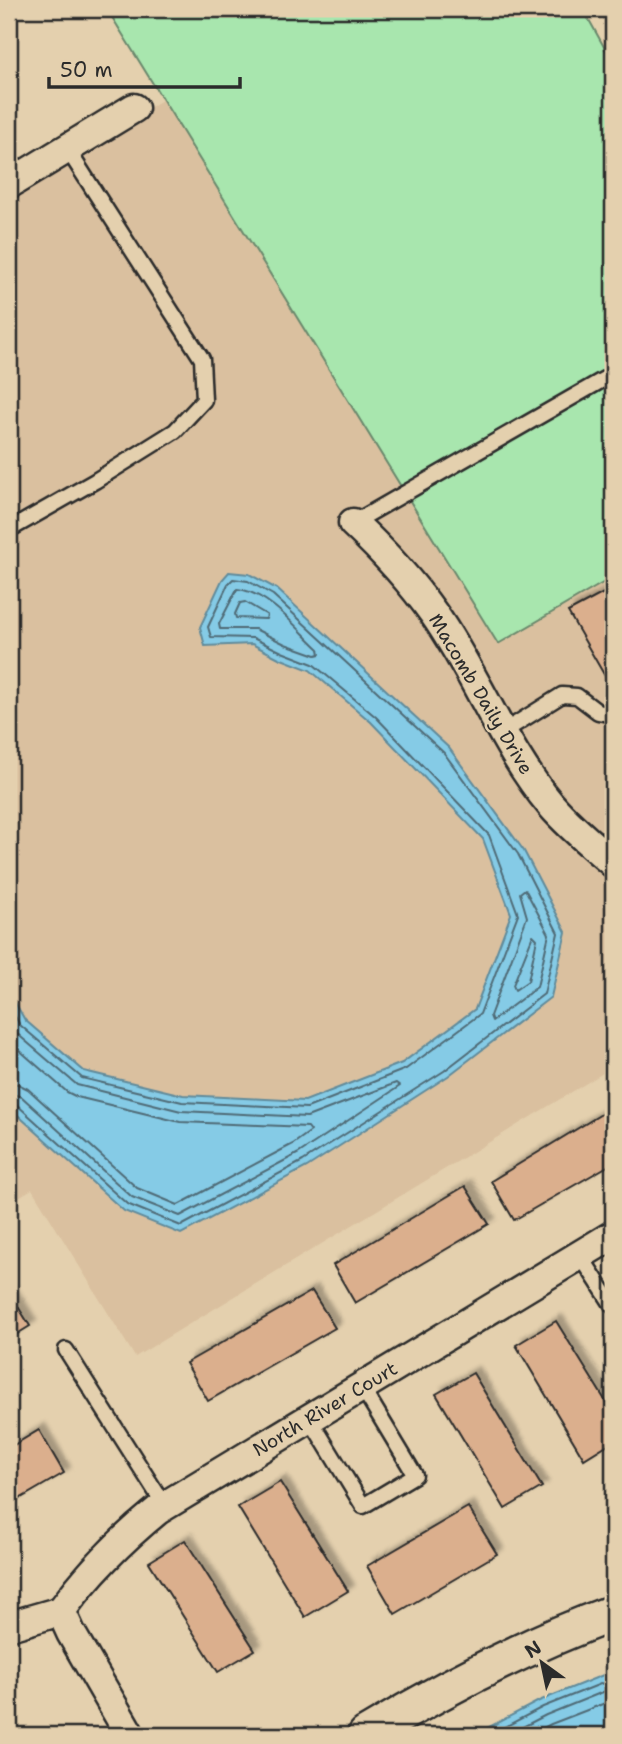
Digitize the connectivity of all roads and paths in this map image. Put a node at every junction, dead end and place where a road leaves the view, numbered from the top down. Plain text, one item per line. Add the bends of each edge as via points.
1 (134, 108) dead end
2 (66, 147) junction
3 (9, 184) edge
4 (613, 374) edge
5 (353, 523) joint
6 (9, 530) edge
7 (613, 716) edge
8 (503, 732) junction
9 (613, 863) edge
10 (613, 1236) edge
11 (580, 1255) junction
12 (613, 1306) edge
13 (66, 1350) dead end
14 (362, 1387) junction
15 (310, 1419) junction
16 (165, 1506) junction
17 (61, 1611) junction
18 (613, 1613) edge
19 (9, 1626) edge
20 (130, 1735) edge
21 (366, 1735) edge

1 - 2 street
2 - 3 street
2 - 6 lane via 202,359 204,400 175,431
4 - 5 lane
5 - 8 street, Macomb Daily Drive via 408,579 436,617
7 - 8 lane via 598,712 577,696 562,695
8 - 9 street, Macomb Daily Drive via 551,806
10 - 11 street, North River Court
11 - 12 lane
11 - 14 street, North River Court
13 - 16 lane
14 - 15 street, North River Court
14 - 15 lane via 415,1475 363,1506
15 - 16 street, North River Court
16 - 17 street, North River Court via 125,1536
17 - 19 street
17 - 20 street
18 - 21 street via 521,1650

